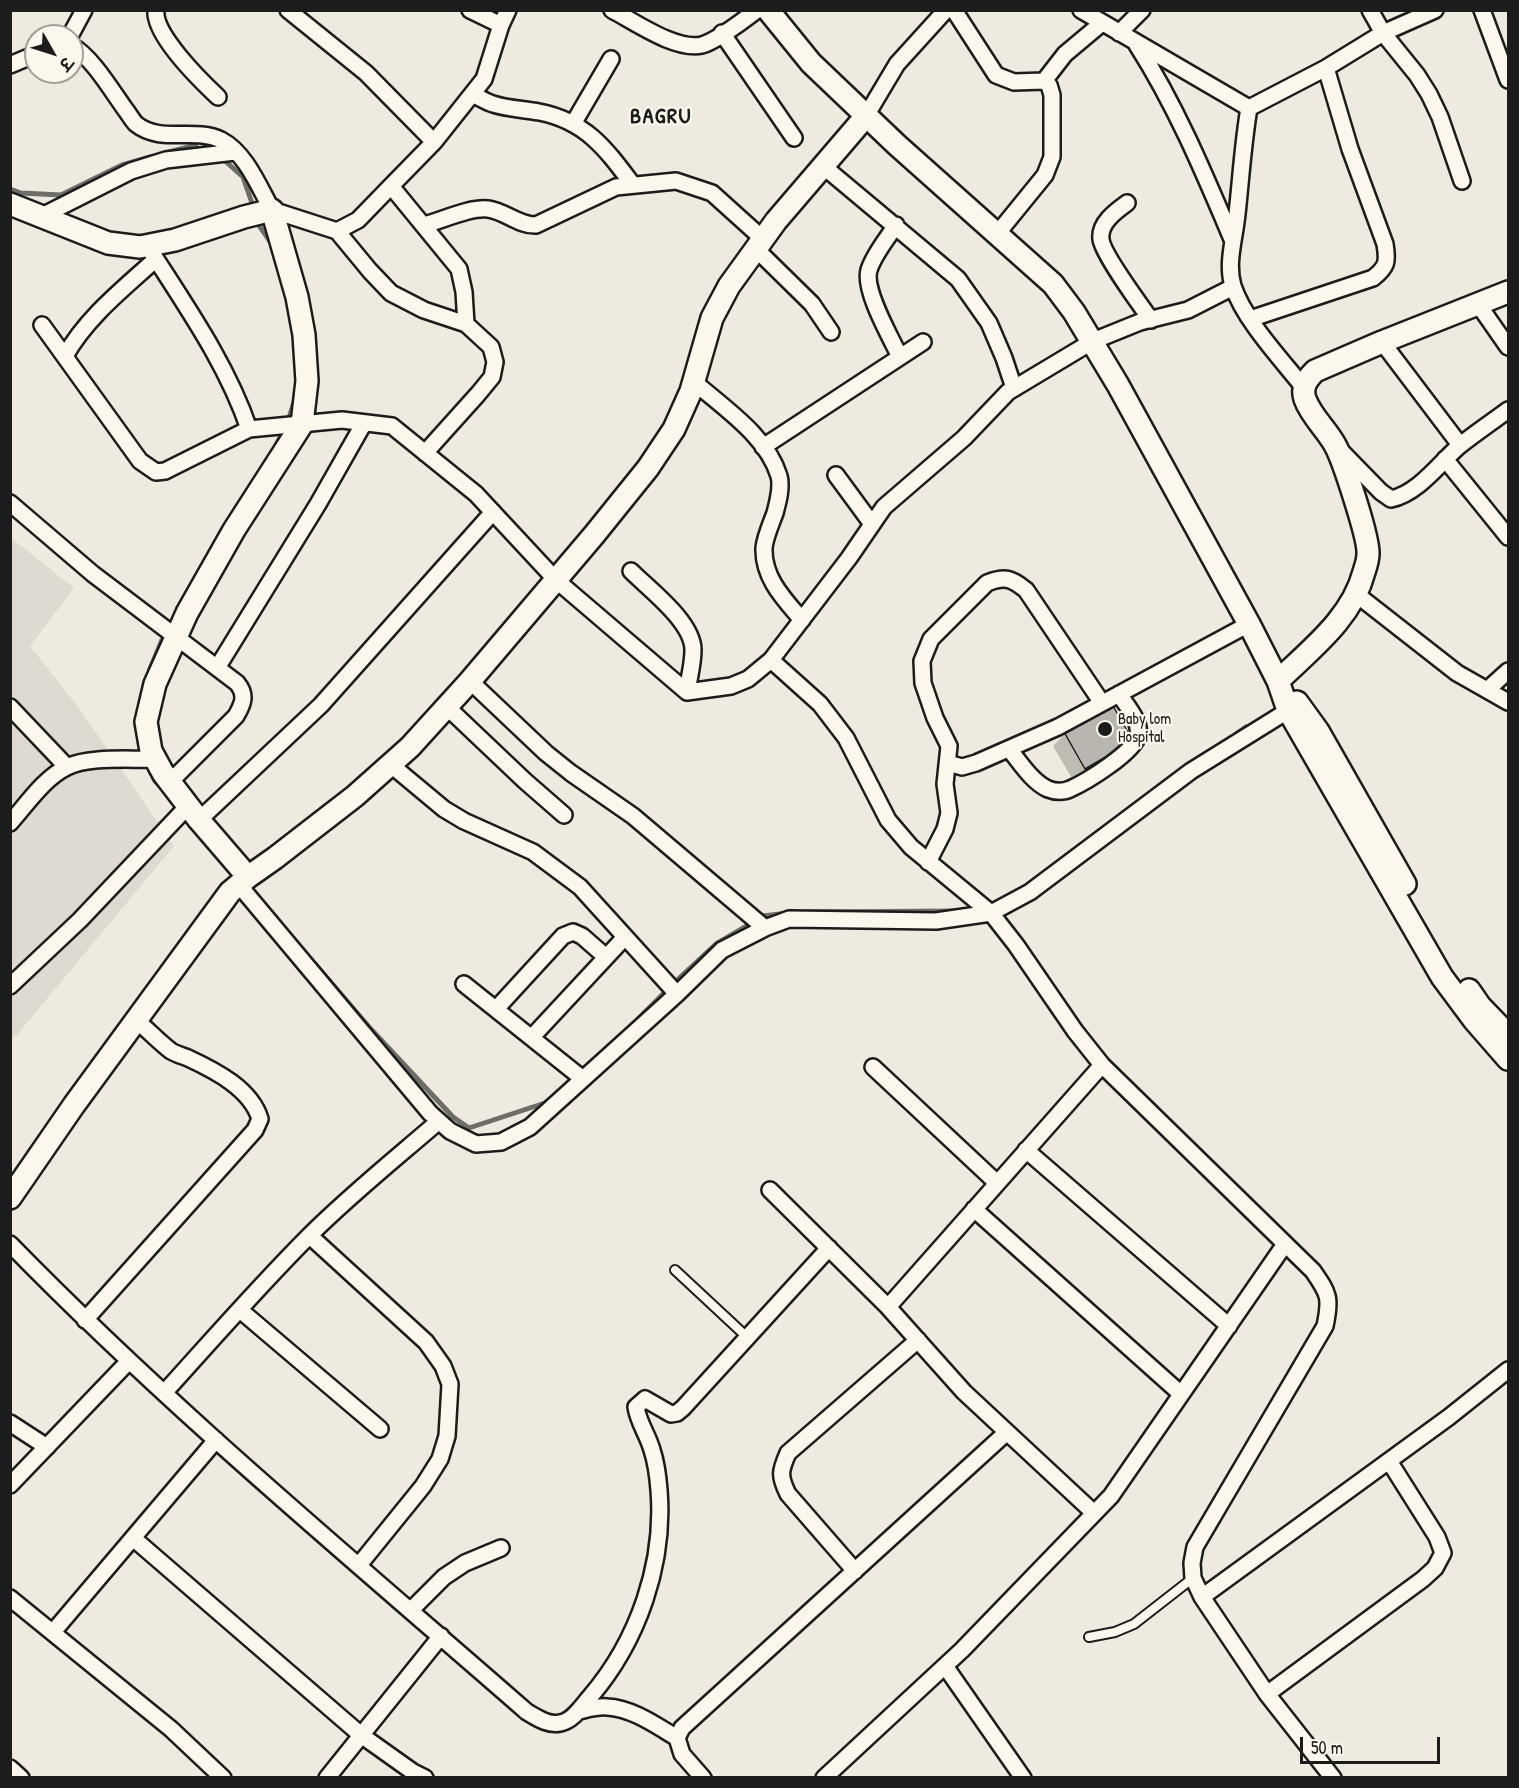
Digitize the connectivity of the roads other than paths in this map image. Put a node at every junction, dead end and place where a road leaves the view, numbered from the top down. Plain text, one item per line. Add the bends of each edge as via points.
1 (84, 10) edge
2 (156, 10) edge
3 (288, 10) edge
4 (470, 10) edge
5 (508, 10) edge
6 (612, 10) edge
7 (757, 10) edge
8 (768, 10) edge
9 (946, 10) edge
10 (954, 10) edge
11 (1081, 10) edge
12 (1142, 10) edge
13 (1370, 10) edge
14 (1435, 10) edge
15 (1482, 10) edge
16 (1102, 23) junction
17 (76, 24) edge
18 (501, 25) junction
19 (722, 33) junction
20 (1119, 33) junction
21 (1383, 33) junction
22 (1135, 43) junction
23 (84, 57) edge
24 (24, 59) edge
25 (611, 59) dead end
26 (10, 65) edge
27 (1326, 68) junction
28 (1509, 80) edge
29 (1044, 81) junction
30 (472, 94) junction
31 (218, 97) dead end
32 (1250, 108) junction
33 (866, 116) junction
34 (573, 124) junction
35 (794, 138) dead end
36 (434, 142) junction
37 (235, 152) junction
38 (823, 166) junction
39 (1462, 181) dead end
40 (633, 184) junction
41 (391, 186) junction
42 (1127, 203) dead end
43 (10, 204) edge
44 (272, 210) junction
45 (42, 216) junction
46 (424, 225) junction
47 (896, 225) junction
48 (337, 231) junction
49 (997, 234) junction
50 (1232, 240) junction
51 (759, 244) junction
52 (152, 252) junction
53 (1233, 287) junction
54 (1509, 292) edge
55 (1478, 304) junction
56 (1250, 319) junction
57 (1151, 320) junction
58 (466, 324) junction
59 (42, 325) dead end
60 (831, 332) dead end
61 (1093, 340) junction
62 (923, 342) dead end
63 (1382, 342) junction
64 (1509, 347) edge
65 (65, 356) junction
66 (900, 357) junction
67 (693, 381) junction
68 (1014, 388) junction
69 (1304, 388) junction
70 (1509, 410) edge
71 (364, 423) junction
72 (302, 424) junction
73 (249, 429) junction
74 (1460, 445) junction
75 (1336, 446) junction
76 (763, 447) junction
77 (425, 453) junction
78 (1445, 459) junction
79 (836, 476) dead end
80 (10, 503) edge
81 (493, 512) junction
82 (872, 524) junction
83 (1509, 537) edge
84 (631, 571) dead end
85 (556, 580) junction
86 (1356, 594) junction
87 (802, 620) junction
88 (1249, 624) junction
89 (176, 637) junction
90 (771, 660) junction
91 (217, 668) junction
92 (1509, 671) edge
93 (470, 681) junction
94 (1487, 690) junction
95 (687, 692) junction
96 (1119, 694) junction
97 (1287, 696) junction
98 (1509, 702) edge
99 (1102, 704) junction
100 (10, 707) edge
101 (447, 707) junction
102 (1009, 749) junction
103 (155, 759) junction
104 (948, 763) junction
105 (390, 764) junction
106 (67, 767) junction
107 (170, 782) junction
108 (193, 813) junction
109 (564, 815) dead end
110 (10, 823) edge
111 (928, 862) junction
112 (243, 881) junction
113 (991, 913) junction
114 (765, 928) junction
115 (625, 937) junction
116 (606, 957) junction
117 (464, 984) dead end
118 (10, 986) edge
119 (677, 994) junction
120 (496, 1009) junction
121 (136, 1020) junction
122 (1509, 1035) edge
123 (532, 1037) junction
124 (1509, 1059) edge
125 (1102, 1065) junction
126 (873, 1067) dead end
127 (583, 1079) junction
128 (439, 1121) junction
129 (1026, 1150) junction
130 (997, 1183) junction
131 (770, 1190) dead end
132 (10, 1198) edge
133 (974, 1209) junction
134 (310, 1236) junction
135 (10, 1244) edge
136 (1285, 1244) junction
137 (829, 1248) junction
138 (675, 1270) dead end
139 (888, 1307) junction
140 (240, 1310) junction
141 (85, 1320) junction
142 (1228, 1326) junction
143 (748, 1338) junction
144 (918, 1340) junction
145 (129, 1362) junction
146 (1509, 1370) edge
147 (164, 1394) junction
148 (1181, 1394) junction
149 (10, 1423) edge
150 (380, 1429) dead end
151 (1007, 1432) junction
152 (216, 1440) junction
153 (48, 1447) junction
154 (1389, 1461) junction
155 (10, 1485) edge
156 (1094, 1513) junction
157 (133, 1538) junction
158 (501, 1548) dead end
159 (359, 1565) junction
160 (855, 1571) junction
161 (1193, 1578) junction
162 (1202, 1597) junction
163 (10, 1598) edge
164 (411, 1610) junction
165 (53, 1632) junction
166 (441, 1636) junction
167 (1089, 1637) dead end
168 (945, 1666) junction
169 (1267, 1694) junction
170 (579, 1710) junction
171 (361, 1735) junction
172 (677, 1738) junction
173 (10, 1768) edge
174 (21, 1778) edge
175 (223, 1778) edge
176 (327, 1778) edge
177 (425, 1778) edge
178 (703, 1778) edge
179 (824, 1778) edge
180 (1023, 1778) edge
181 (1333, 1778) edge

1 - 17 street
2 - 31 street via 161,32
3 - 36 street via 366,73
4 - 18 street
5 - 18 street
6 - 19 street via 672,42 703,45
7 - 19 street
8 - 33 street via 812,63
9 - 33 street via 897,64
10 - 29 street via 996,75 1014,82
11 - 16 street
12 - 20 street
13 - 21 street
14 - 21 street
15 - 28 street
16 - 20 street
16 - 29 street via 1065,54
18 - 30 street via 484,79
19 - 35 street
20 - 22 street
21 - 27 street
21 - 39 street via 1429,94
22 - 32 street
22 - 50 street via 1187,136
23 - 37 street via 135,123 146,130 166,135 203,135 221,140
24 - 26 street
25 - 34 street
27 - 32 street
27 - 56 street via 1388,259 1373,278
29 - 49 street via 1052,95 1052,157 1046,175
30 - 34 street via 492,104 541,112
30 - 36 street
32 - 50 street
33 - 38 street
33 - 49 street
34 - 40 street via 603,145
36 - 41 street
37 - 44 street
37 - 45 street via 166,160 131,171
38 - 47 street
38 - 51 street
40 - 46 street via 536,225 528,226 487,209
40 - 51 street via 676,181 712,193
41 - 46 street
41 - 48 street via 358,220
42 - 57 street via 1110,215 1100,239
43 - 45 street
44 - 48 street
44 - 52 street via 175,240
44 - 72 street via 304,335 307,381
45 - 52 street via 108,243
46 - 58 street via 459,269
47 - 66 street via 876,255 869,271 869,285
47 - 68 street via 958,279 989,323
48 - 58 street via 391,293 423,310
49 - 61 street via 1053,284
50 - 53 street
51 - 60 street via 812,304
51 - 67 street via 712,318
52 - 65 street via 95,314
52 - 73 street via 222,366
53 - 56 street
53 - 57 street via 1188,310
54 - 55 street
55 - 63 street
55 - 64 street
56 - 69 street
57 - 61 street
58 - 77 street via 491,347 495,362 492,376
59 - 65 street
61 - 68 street
61 - 88 street
62 - 66 street
63 - 69 street via 1315,371
63 - 74 street
65 - 73 street via 140,461 156,472
66 - 76 street
67 - 76 street
67 - 85 street via 674,429 648,468
68 - 82 street via 964,438 884,507
69 - 75 street via 1305,399
70 - 74 street
71 - 72 street via 342,420
71 - 77 street via 392,426
71 - 91 street
72 - 73 street
72 - 89 street via 234,531
74 - 78 street
75 - 78 street via 1391,499 1401,497
75 - 86 street via 1368,553
76 - 87 street via 780,480 764,547 766,566 775,588
77 - 81 street
78 - 83 street
79 - 82 street
80 - 89 street via 93,574
81 - 85 street
81 - 108 street via 321,705
82 - 87 street
84 - 95 street via 683,622 691,637
85 - 93 street
85 - 95 street
86 - 94 street via 1457,672
86 - 97 street
87 - 90 street
88 - 96 street
88 - 97 street
89 - 91 street
89 - 103 street via 155,684 146,722
90 - 95 street via 748,679 731,686
90 - 111 street via 820,704 846,738 888,820
91 - 107 street via 243,690 244,703 236,716
92 - 94 street
93 - 101 street
93 - 114 street via 546,753 633,816
94 - 98 street
96 - 99 street
96 - 102 street via 1137,723 1138,735 1130,749 1070,790 1048,789
97 - 113 street via 1030,892
97 - 122 street via 1318,731 1447,961 1480,1006
97 - 124 street via 1442,977
99 - 102 street
99 - 104 street via 1026,590 1013,579 998,578 987,583 931,639 922,661 923,683 948,746
100 - 106 street
101 - 105 street
101 - 109 street
102 - 104 street via 976,763
103 - 106 street via 88,761
103 - 107 street
104 - 111 street via 945,784 949,813
105 - 112 street via 356,796
105 - 115 street via 444,809 533,852 557,869 580,887
106 - 110 street via 48,781
107 - 108 street
108 - 112 street
108 - 118 street
111 - 113 street
112 - 121 street via 230,892
112 - 128 street
113 - 114 street via 936,921 789,919
113 - 125 street
114 - 119 street via 722,950
115 - 116 street
115 - 119 street
116 - 120 street via 582,936 573,932 563,936
116 - 123 street
117 - 120 street
119 - 127 street
120 - 123 street
121 - 132 street
121 - 141 street via 172,1051 233,1084 249,1097 260,1119 255,1130
123 - 127 street
125 - 129 street
125 - 136 street
126 - 130 street
127 - 128 street via 530,1127 501,1142 476,1144
128 - 134 street
129 - 130 street
129 - 142 street
130 - 133 street
131 - 137 street
133 - 139 street
133 - 148 street
134 - 140 street
134 - 159 street via 426,1342 450,1384 447,1436 441,1459
135 - 141 street
136 - 142 street
136 - 161 street via 1328,1292 1325,1326 1195,1547
137 - 139 street
137 - 143 street
138 - 143 lane
139 - 144 street
140 - 147 street
140 - 150 street
141 - 145 street
142 - 148 street
143 - 170 street via 677,1413 671,1414 645,1399 636,1407 652,1450 659,1491 652,1577 637,1626 603,1682
144 - 151 street via 964,1392
144 - 160 street via 788,1453 782,1467 781,1480 788,1494
145 - 147 street
145 - 153 street
146 - 154 street
147 - 152 street
148 - 156 street via 1111,1496
149 - 153 street
151 - 156 street
151 - 160 street
152 - 157 street
152 - 159 street
153 - 155 street
154 - 162 street
154 - 169 street via 1443,1553 1423,1579
156 - 168 street
157 - 165 street
157 - 171 street
158 - 164 street via 444,1577
159 - 164 street
160 - 172 street via 682,1728
161 - 162 street
161 - 167 lane via 1134,1624
162 - 169 street
163 - 165 street
164 - 166 street
165 - 175 street via 171,1729
166 - 170 street via 527,1712 543,1721 558,1724
166 - 171 street
168 - 179 street
168 - 180 street
169 - 181 street
170 - 172 street via 624,1710
171 - 176 street
171 - 177 street
172 - 178 street via 682,1754
173 - 174 street

